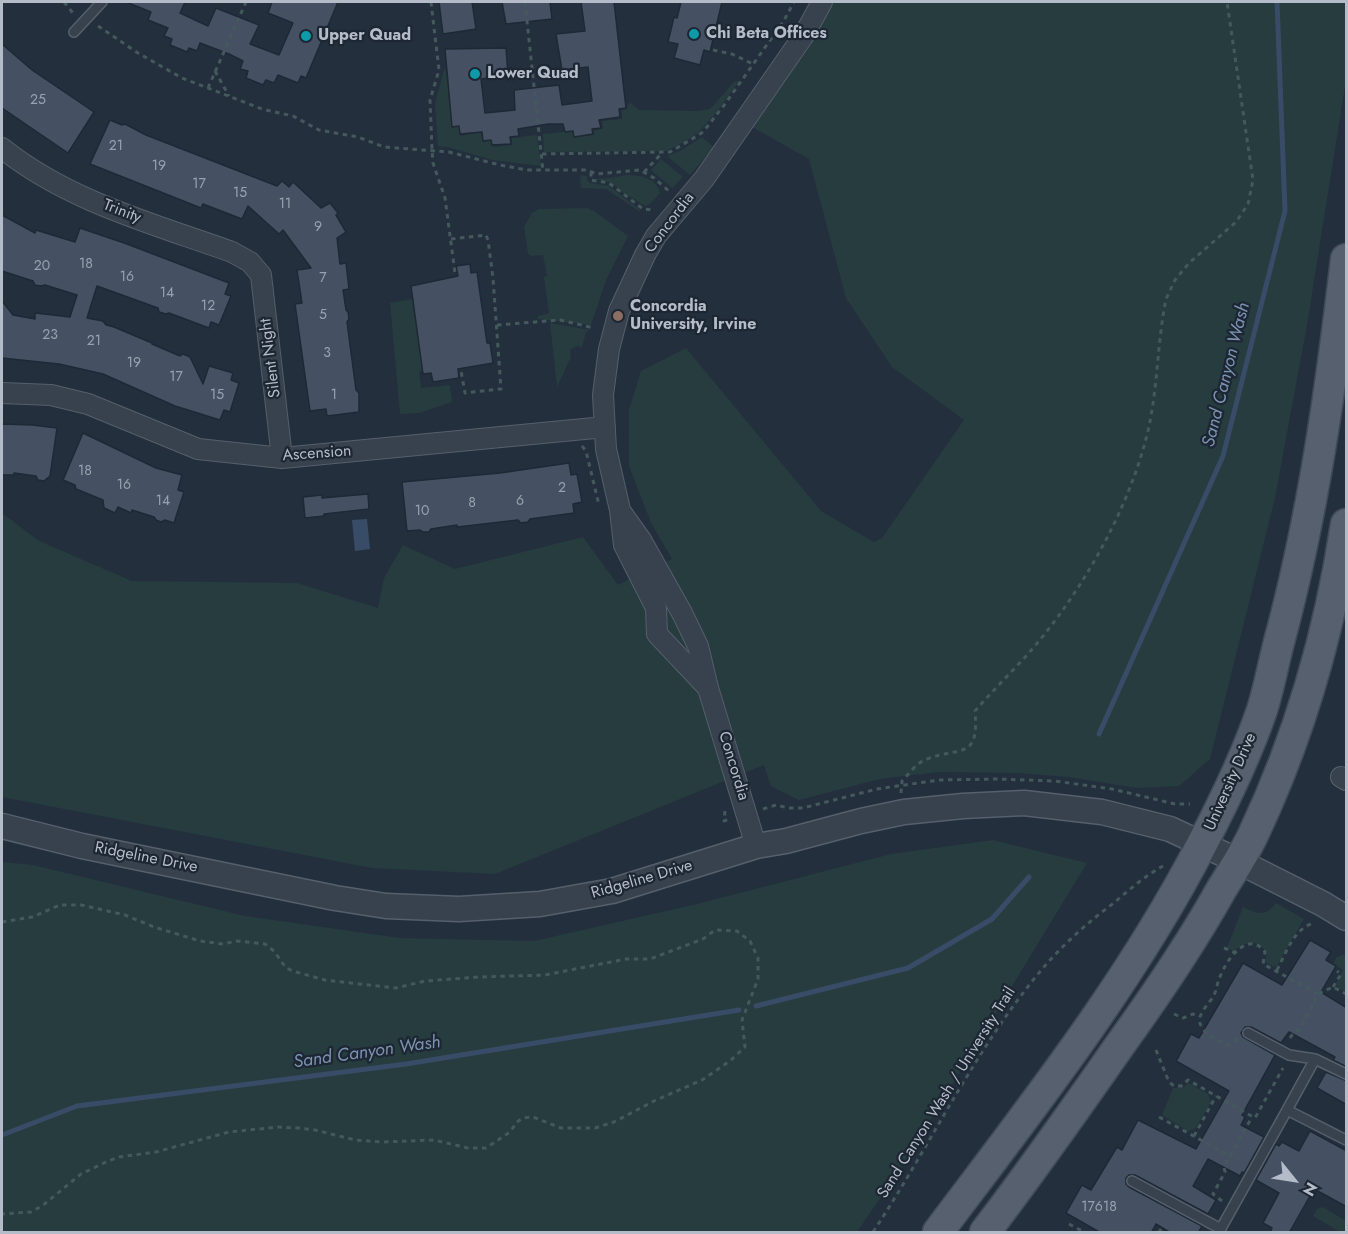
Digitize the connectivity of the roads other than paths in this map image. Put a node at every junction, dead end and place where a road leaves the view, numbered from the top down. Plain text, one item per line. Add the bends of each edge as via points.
1 (102, 2) edge
2 (822, 2) edge
3 (74, 32) dead end
4 (2, 148) edge
5 (1347, 259) edge
6 (250, 262) joint
7 (2, 393) edge
8 (605, 427) junction
9 (282, 458) junction
10 (620, 510) junction
11 (1347, 524) edge
12 (708, 688) junction
13 (2, 826) edge
14 (1203, 843) junction
15 (756, 846) junction
16 (1238, 861) junction
17 (1347, 918) edge
18 (1244, 1036) road end
19 (1315, 1059) junction
20 (1347, 1074) edge
21 (1287, 1110) junction
22 (1347, 1140) edge
23 (1132, 1182) dead end
24 (1220, 1231) edge
25 (938, 1233) edge
26 (985, 1233) edge

1 - 3 lane
2 - 8 street, Concordia via 804,35 711,169 645,255 619,311 609,349 603,395
4 - 6 street, Trinity via 75,193
5 - 14 main road, University Drive via 1324,434 1295,583 1262,709 1234,782
6 - 9 street, Silent Night via 261,275
7 - 9 street, Ascension via 51,395 88,404 198,449
8 - 9 street, Ascension
8 - 10 street, Concordia
10 - 12 street, Concordia via 682,613 698,646
10 - 12 street, Concordia via 624,545 656,608 657,634
11 - 16 main road via 1314,671 1290,744 1252,837
12 - 15 street, Concordia
13 - 15 street, Ridgeline Drive via 335,898 386,906 459,909 540,904 612,891
14 - 15 street, Ridgeline Drive via 1149,822 1024,803 904,813
14 - 16 street, Ridgeline Drive
14 - 25 main road, University Drive via 1124,978
16 - 17 street, Ridgeline Drive
16 - 26 main road via 1170,975
18 - 19 lane via 1289,1055
19 - 20 lane
19 - 21 lane
21 - 22 lane
21 - 24 lane
23 - 24 lane

